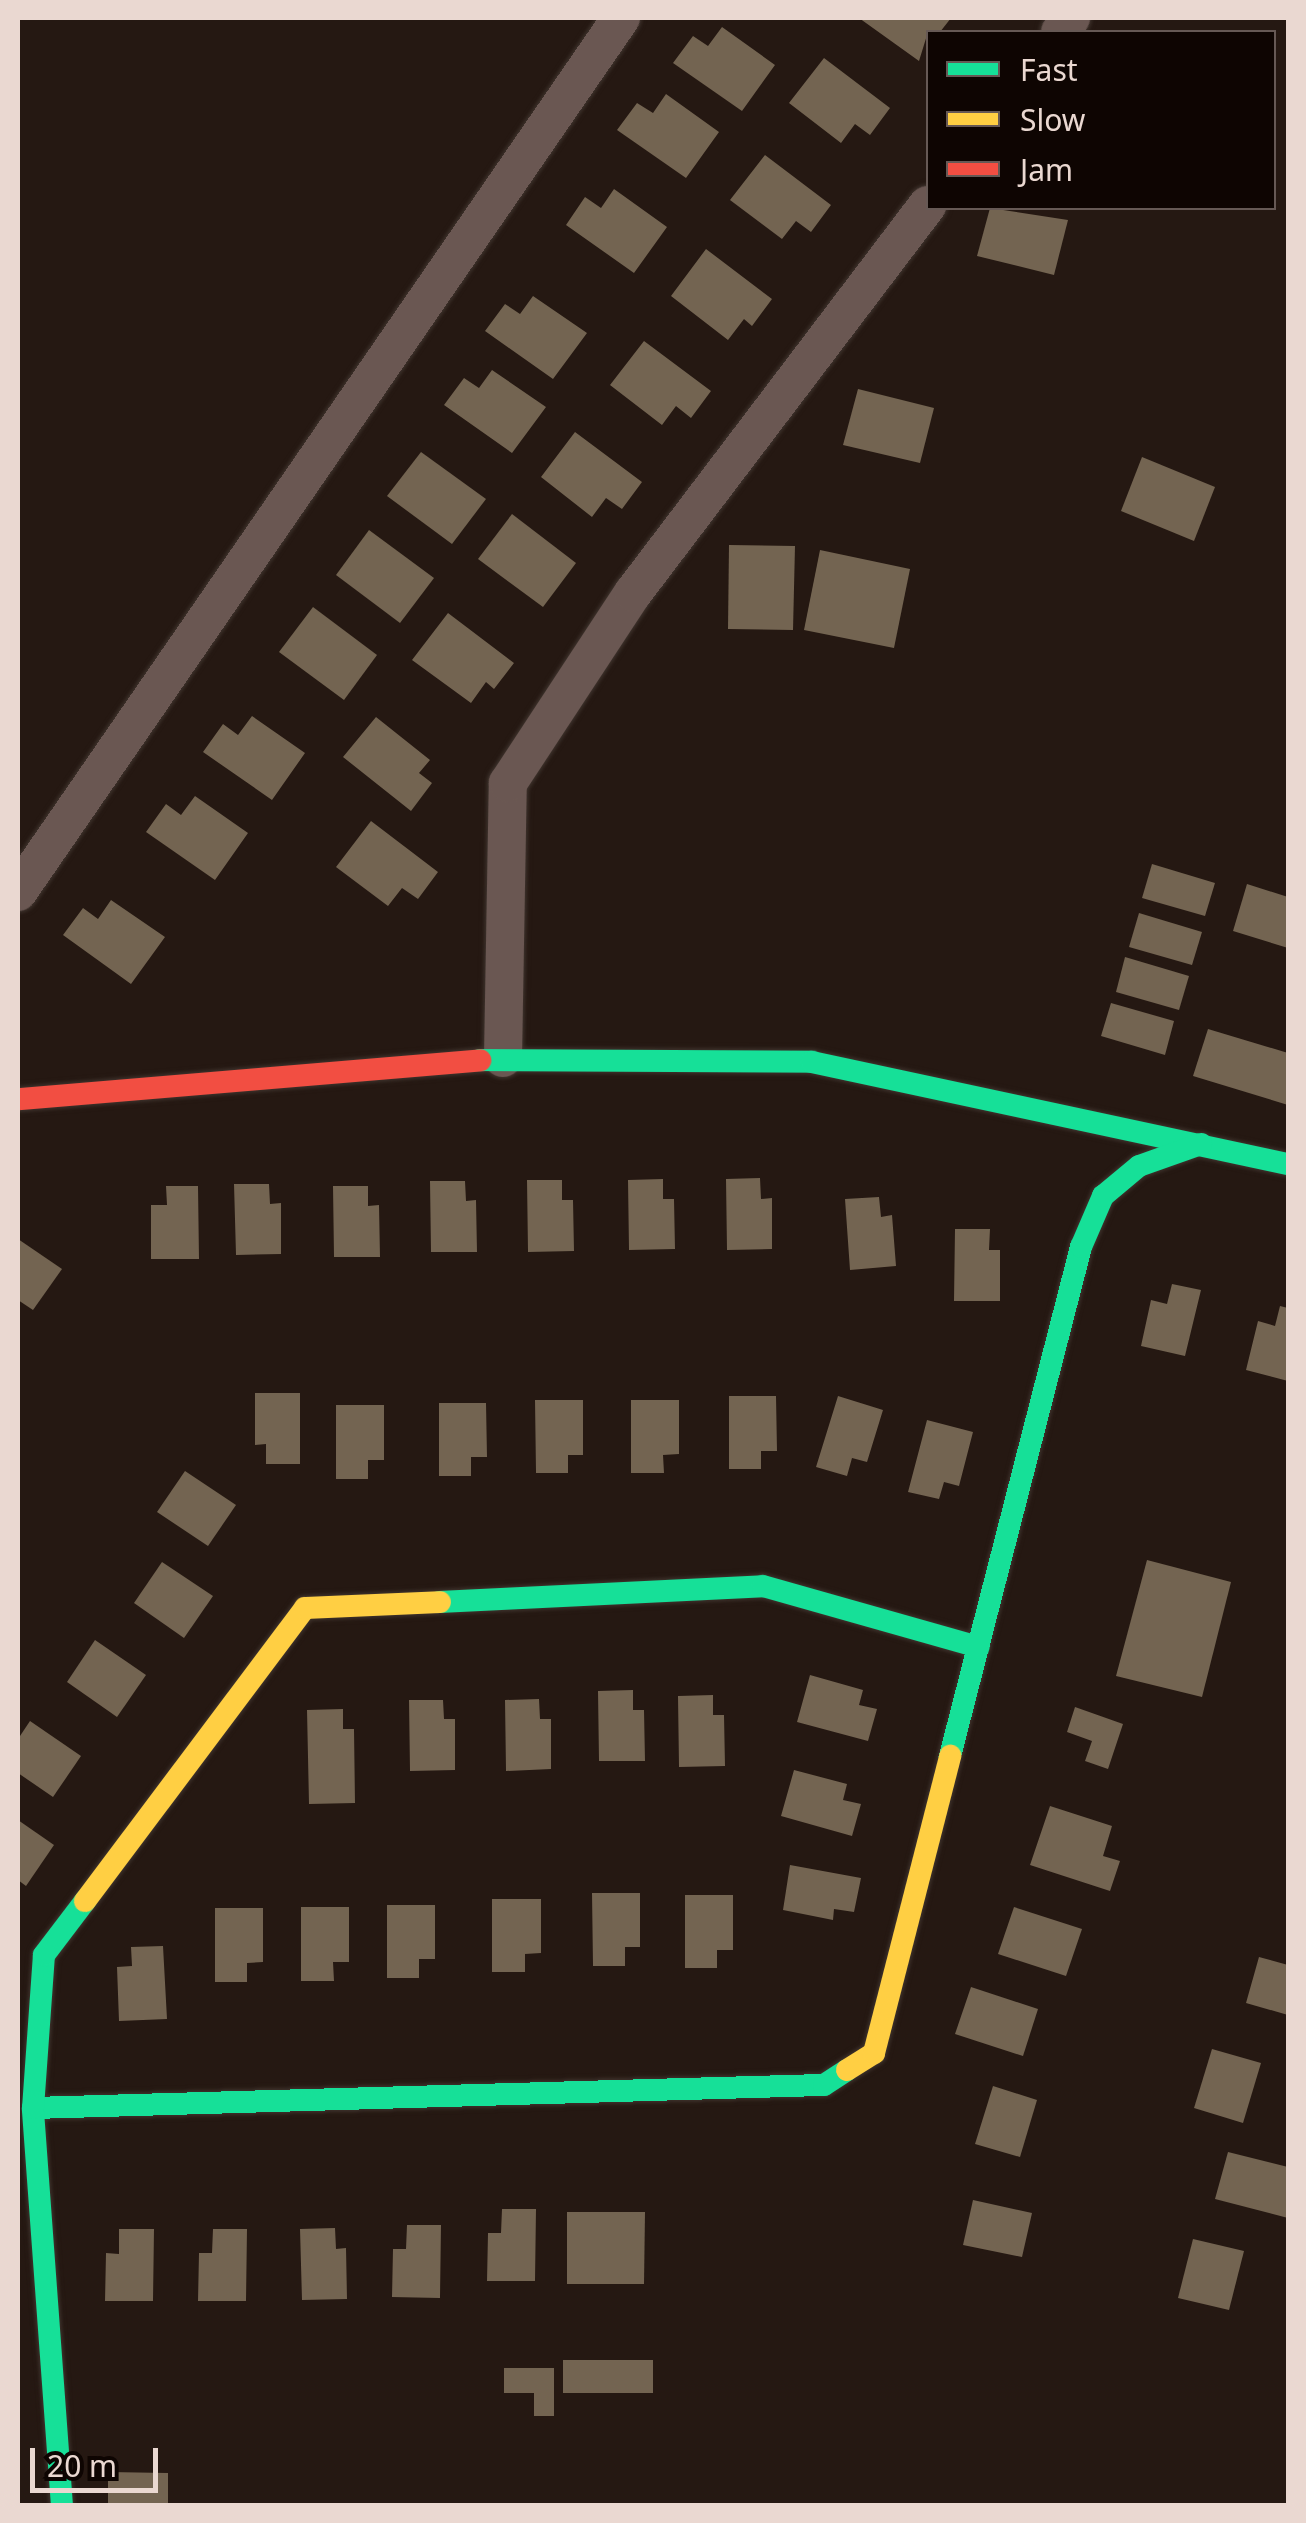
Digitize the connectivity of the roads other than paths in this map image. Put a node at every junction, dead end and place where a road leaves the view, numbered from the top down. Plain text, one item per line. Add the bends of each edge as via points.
1 (620, 18) edge
2 (926, 208) edge
3 (18, 892) edge
4 (503, 1058) junction
5 (18, 1099) edge
6 (1202, 1144) junction
7 (1288, 1164) edge
8 (978, 1647) junction
9 (33, 2108) junction
10 (62, 2506) edge

1 - 3 street
2 - 4 street via 633,593 508,783
4 - 5 street
4 - 6 street via 812,1062
6 - 7 street
6 - 8 street via 1138,1166 1104,1196 1081,1247
8 - 9 street via 874,2053 824,2085
8 - 9 street via 763,1586 305,1608 44,1954
9 - 10 street

